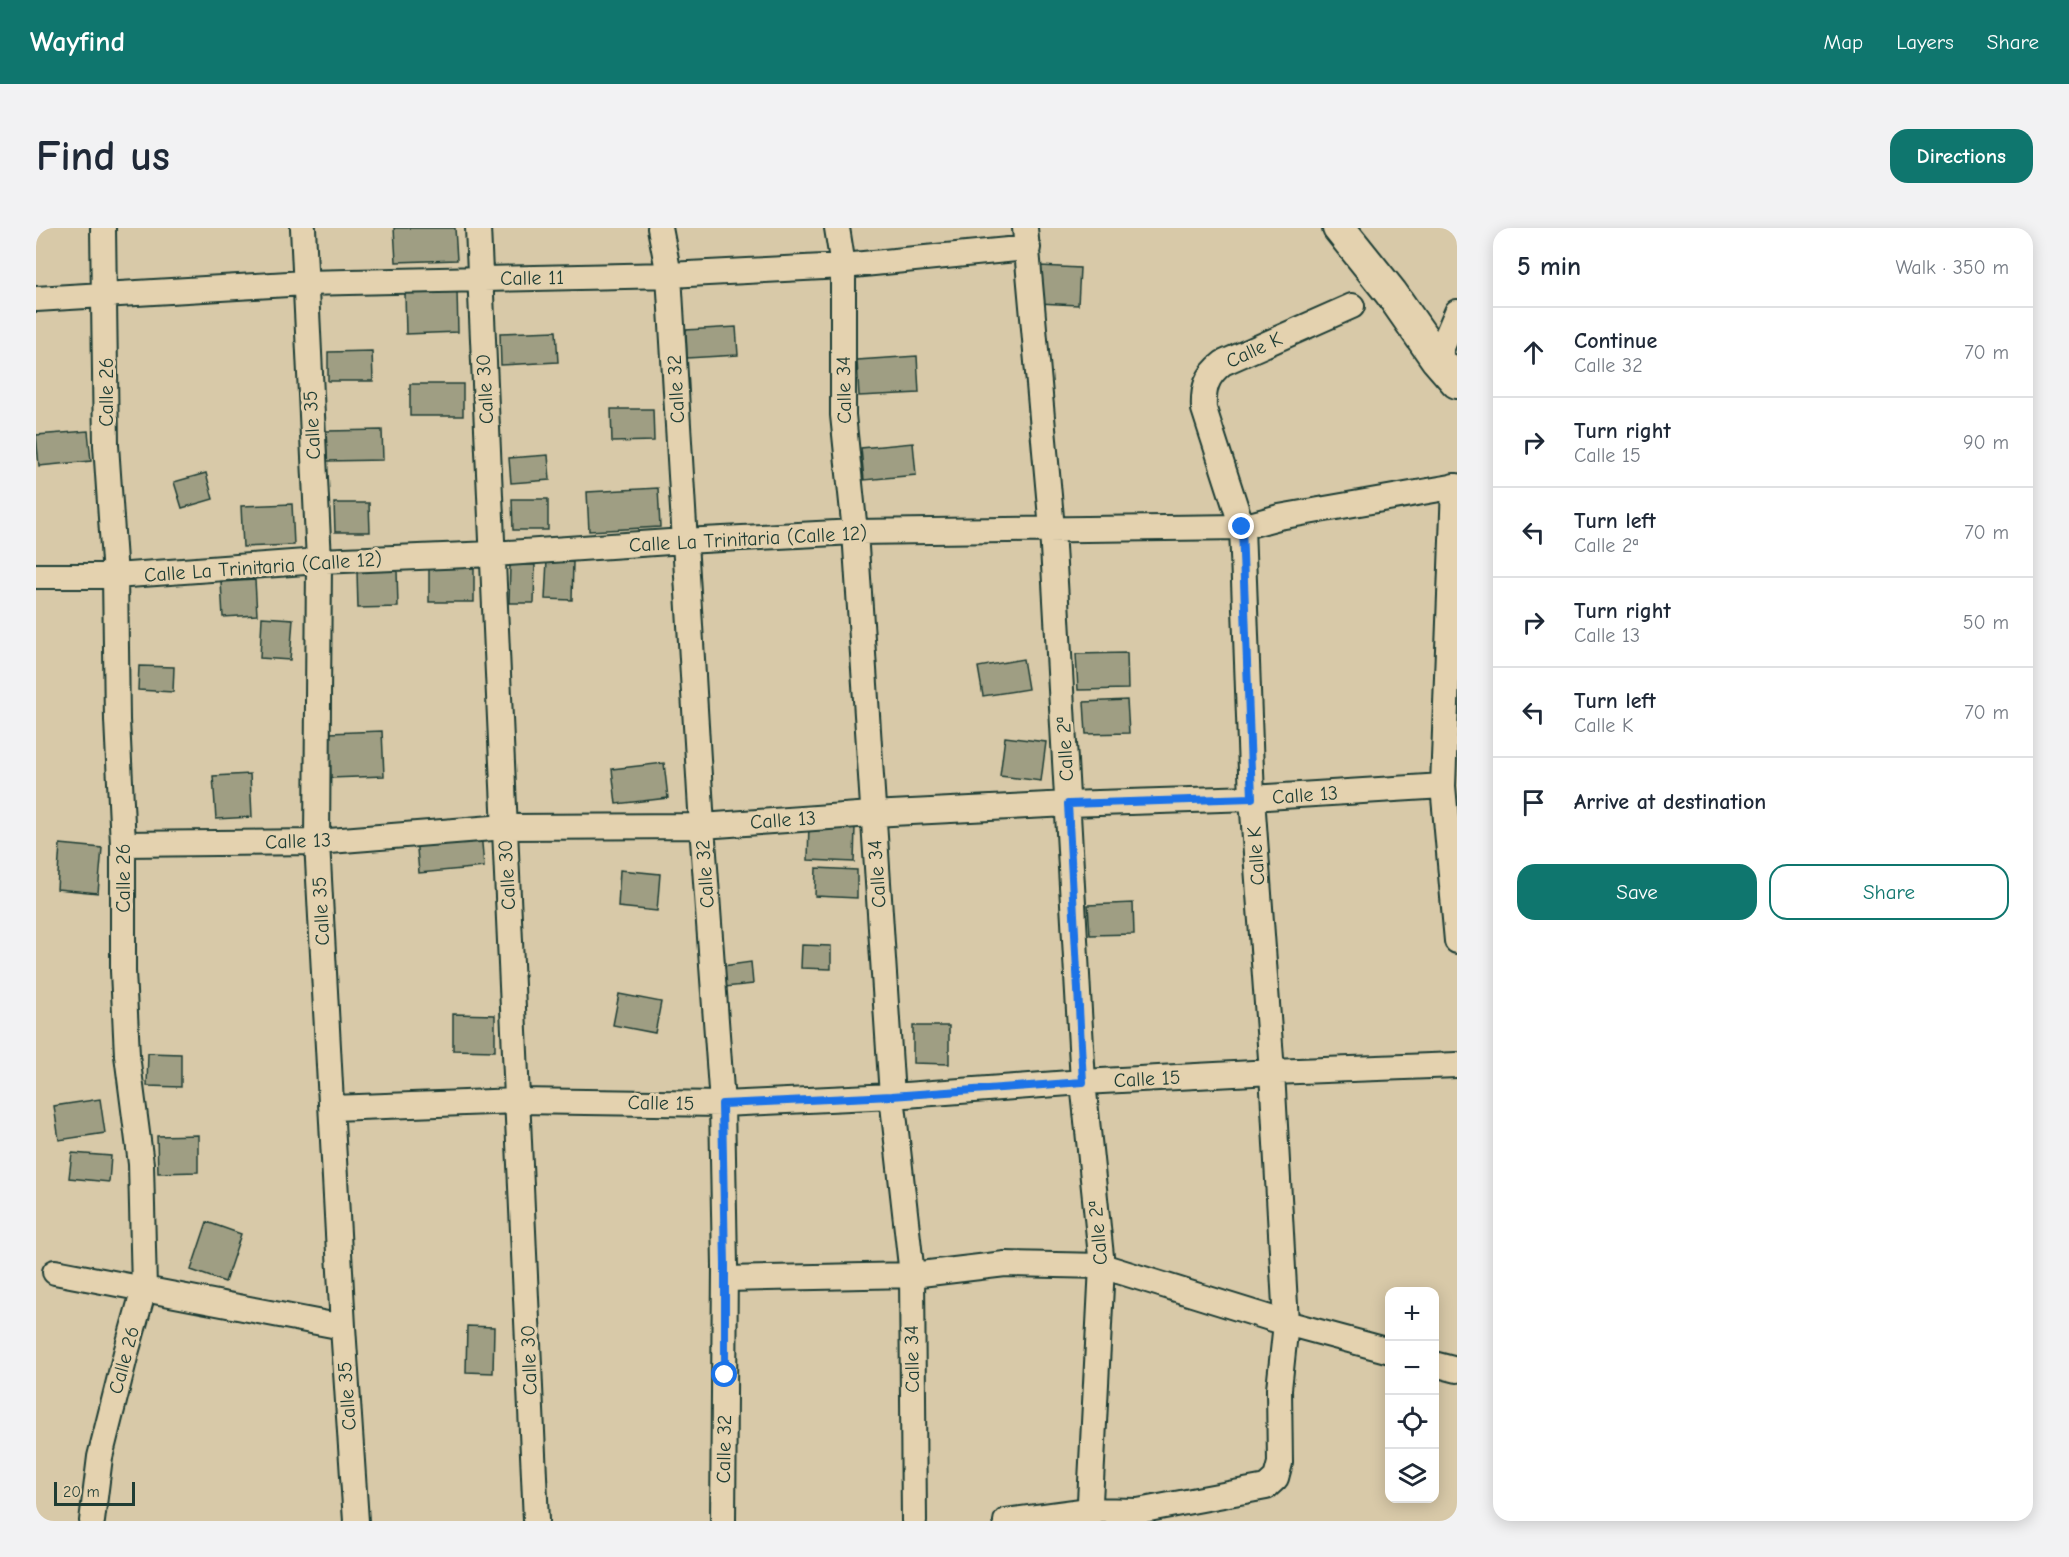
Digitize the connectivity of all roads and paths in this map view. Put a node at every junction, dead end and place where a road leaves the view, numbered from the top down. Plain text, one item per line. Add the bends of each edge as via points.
1 (103, 228) edge
2 (303, 228) edge
3 (478, 228) edge
4 (660, 228) edge
5 (837, 228) edge
6 (1338, 228) edge
7 (1026, 238) edge
8 (843, 266) junction
9 (669, 275) junction
10 (480, 280) junction
11 (305, 283) junction
12 (105, 295) junction
13 (36, 299) edge
14 (1352, 306) dead end
15 (1457, 312) edge
16 (1447, 371) edge
17 (1456, 486) edge
18 (1242, 527) junction
19 (1052, 529) junction
20 (855, 532) junction
21 (684, 541) junction
22 (493, 554) junction
23 (319, 561) junction
24 (36, 576) edge
25 (115, 576) junction
26 (1443, 786) junction
27 (1252, 798) junction
28 (1068, 804) junction
29 (872, 814) junction
30 (702, 826) junction
31 (505, 827) junction
32 (317, 842) junction
33 (123, 844) junction
34 (1457, 941) edge
35 (1457, 1065) edge
36 (1272, 1072) junction
37 (1083, 1082) junction
38 (892, 1096) junction
39 (518, 1101) junction
40 (722, 1104) junction
41 (333, 1108) junction
42 (1102, 1266) junction
43 (55, 1272) dead end
44 (912, 1275) junction
45 (725, 1280) junction
46 (144, 1289) junction
47 (1286, 1323) junction
48 (343, 1327) junction
49 (1385, 1350) edge
50 (1439, 1365) edge
51 (1457, 1370) edge
52 (1089, 1516) edge
53 (92, 1521) edge
54 (356, 1521) edge
55 (536, 1521) edge
56 (723, 1521) edge
57 (914, 1521) edge
58 (1006, 1521) edge

1 - 12 street, Calle 26
2 - 11 street, Calle 35
3 - 10 street, Calle 30
4 - 9 street, Calle 32
5 - 8 street, Calle 34
6 - 16 street
7 - 8 street, Calle 11
7 - 19 street, Calle 2ª
8 - 9 street, Calle 11
8 - 20 street, Calle 34 via 843,415
9 - 10 street, Calle 11
9 - 21 street, Calle 32
10 - 11 street, Calle 11
10 - 22 street, Calle 30
11 - 12 street, Calle 11
11 - 23 street, Calle 35
12 - 13 street, Calle 11
12 - 25 street, Calle 26 via 106,445
14 - 18 street, Calle K via 1223,363 1206,383 1204,409
15 - 16 street
17 - 18 street, Calle La Trinitaria (Calle 12)
17 - 26 street
18 - 19 street, Calle La Trinitaria (Calle 12)
18 - 27 street, Calle K
19 - 20 street, Calle La Trinitaria (Calle 12)
19 - 28 street, Calle 2ª
20 - 21 street, Calle La Trinitaria (Calle 12)
20 - 29 street, Calle 34
21 - 22 street, Calle La Trinitaria (Calle 12)
21 - 30 street, Calle 32
22 - 23 street, Calle La Trinitaria (Calle 12)
22 - 31 street, Calle 30
23 - 25 street, Calle La Trinitaria (Calle 12)
23 - 32 street, Calle 35
24 - 25 street, Calle La Trinitaria (Calle 12)
25 - 33 street, Calle 26
26 - 27 street, Calle 13
26 - 34 street
27 - 28 street, Calle 13
27 - 36 street, Calle K
28 - 29 street, Calle 13
28 - 37 street, Calle 2ª
29 - 30 street, Calle 13
29 - 38 street, Calle 34
30 - 31 street, Calle 13
30 - 40 street, Calle 32
31 - 32 street, Calle 13
31 - 39 street, Calle 30
32 - 33 street, Calle 13
32 - 41 street, Calle 35
33 - 46 street, Calle 26 via 123,971 127,1055 141,1164
35 - 36 street, Calle 15
36 - 37 street, Calle 15
36 - 47 street, Calle K
37 - 38 street, Calle 15
37 - 42 street, Calle 2ª
38 - 40 street, Calle 15
38 - 44 street, Calle 34
39 - 40 street, Calle 15
39 - 41 street, Calle 15
39 - 55 street, Calle 30
40 - 45 street, Calle 32
41 - 48 street, Calle 35
42 - 44 street via 1005,1264
42 - 47 street
42 - 52 street, Calle 2ª
43 - 46 street
44 - 45 street
44 - 57 street, Calle 34
45 - 56 street, Calle 32
46 - 48 street
46 - 53 street, Calle 26 via 100,1456
47 - 49 street
47 - 52 street, Calle K via 1279,1389 1280,1464 1276,1478 1266,1487
48 - 54 street, Calle 35
50 - 51 street
52 - 58 street, Calle K

